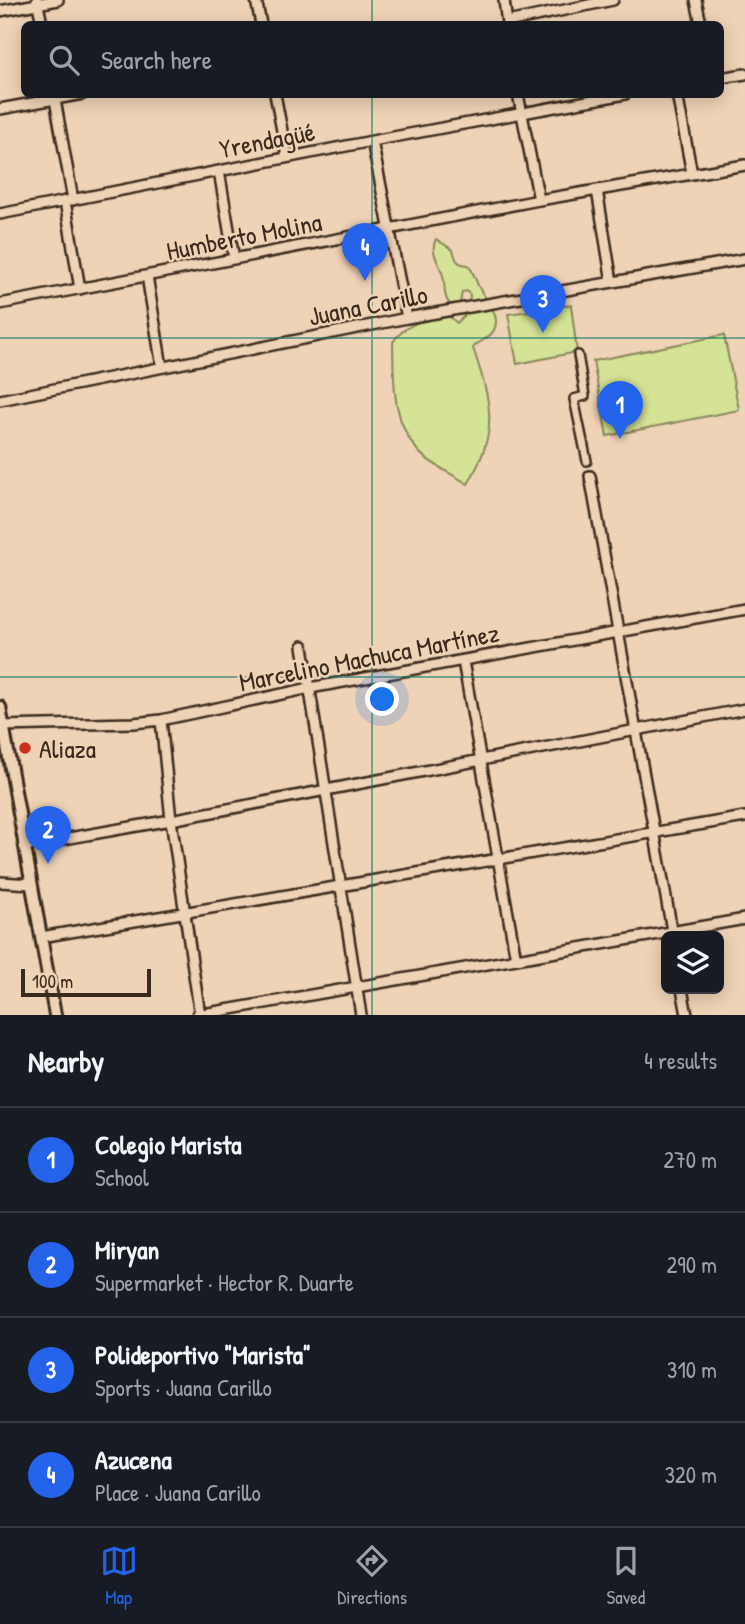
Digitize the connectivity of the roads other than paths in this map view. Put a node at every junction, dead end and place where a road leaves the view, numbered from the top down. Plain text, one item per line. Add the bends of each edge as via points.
1 (58, 0) edge
2 (256, 0) edge
3 (504, 0) edge
4 (613, 0) edge
5 (696, 0) edge
6 (38, 2) edge
7 (0, 11) edge
8 (41, 21) edge
9 (260, 21) edge
10 (507, 21) edge
11 (516, 21) edge
12 (700, 21) edge
13 (745, 74) edge
14 (724, 77) edge
15 (50, 98) edge
16 (55, 98) edge
17 (276, 98) edge
18 (519, 98) edge
19 (603, 98) edge
20 (678, 98) edge
21 (0, 109) edge
22 (521, 113) junction
23 (373, 141) junction
24 (287, 158) junction
25 (745, 165) edge
26 (219, 171) junction
27 (692, 174) junction
28 (597, 190) junction
29 (69, 200) junction
30 (539, 200) junction
31 (0, 214) edge
32 (390, 229) junction
33 (234, 259) junction
34 (745, 259) edge
35 (147, 276) junction
36 (612, 282) junction
37 (80, 289) junction
38 (0, 304) edge
39 (407, 318) junction
40 (578, 355) dead end
41 (162, 367) junction
42 (0, 400) edge
43 (587, 461) dead end
44 (590, 476) dead end
45 (745, 609) edge
46 (617, 631) junction
47 (303, 646) dead end
48 (463, 661) junction
49 (310, 688) junction
50 (0, 707) edge
51 (745, 709) edge
52 (161, 720) junction
53 (2, 726) edge
54 (636, 731) junction
55 (481, 761) junction
56 (326, 790) junction
57 (745, 817) edge
58 (171, 820) junction
59 (654, 832) junction
60 (24, 846) junction
61 (498, 859) junction
62 (0, 882) edge
63 (31, 884) junction
64 (341, 886) junction
65 (185, 912) junction
66 (745, 919) edge
67 (671, 931) edge
68 (687, 931) edge
69 (661, 936) edge
70 (41, 937) junction
71 (516, 959) junction
72 (357, 987) junction
73 (683, 994) edge
74 (55, 1015) edge
75 (199, 1015) edge
76 (361, 1015) edge
77 (687, 1015) edge

1 - 6 street
2 - 9 street
3 - 10 street
4 - 11 street
5 - 12 street
6 - 7 street
6 - 8 street
13 - 14 street
15 - 21 street
16 - 29 street
17 - 24 street
18 - 22 street
19 - 22 street, Yrendagüé
20 - 27 street
22 - 23 street, Yrendagüé
22 - 30 street
23 - 24 street, Yrendagüé
23 - 32 street
24 - 26 street, Yrendagüé
25 - 27 street, Humberto Molina
26 - 29 street, Yrendagüé
26 - 33 street
27 - 28 street, Humberto Molina
28 - 30 street, Humberto Molina
28 - 36 street
29 - 31 street, Yrendagüé
29 - 37 street
30 - 32 street, Humberto Molina
32 - 33 street, Humberto Molina
32 - 39 street
33 - 35 street, Humberto Molina
34 - 36 street, Juana Carillo
35 - 37 street, Humberto Molina
35 - 41 street
36 - 39 street, Juana Carillo
37 - 38 street, Humberto Molina
39 - 41 street, Juana Carillo
40 - 43 street via 585,396 574,398
41 - 42 street, Juana Carillo
44 - 46 street
45 - 46 street, Marcelino Machuca Martínez
46 - 48 street, Marcelino Machuca Martínez
46 - 54 street
47 - 49 street
48 - 49 street, Marcelino Machuca Martínez
48 - 55 street
49 - 52 street, Marcelino Machuca Martínez
49 - 56 street
50 - 53 street
51 - 54 street
52 - 53 street, Marcelino Machuca Martínez
52 - 58 street
53 - 60 street
54 - 55 street
54 - 59 street
55 - 56 street
55 - 61 street
56 - 58 street
56 - 64 street
57 - 59 street
58 - 60 street
58 - 65 street
59 - 61 street
59 - 67 street
60 - 63 street
61 - 64 street
61 - 71 street
62 - 63 street
63 - 70 street
64 - 65 street
64 - 72 street
65 - 70 street
65 - 75 street
66 - 68 street
69 - 71 street
70 - 74 street
71 - 72 street
72 - 75 street
72 - 76 street
73 - 77 street

